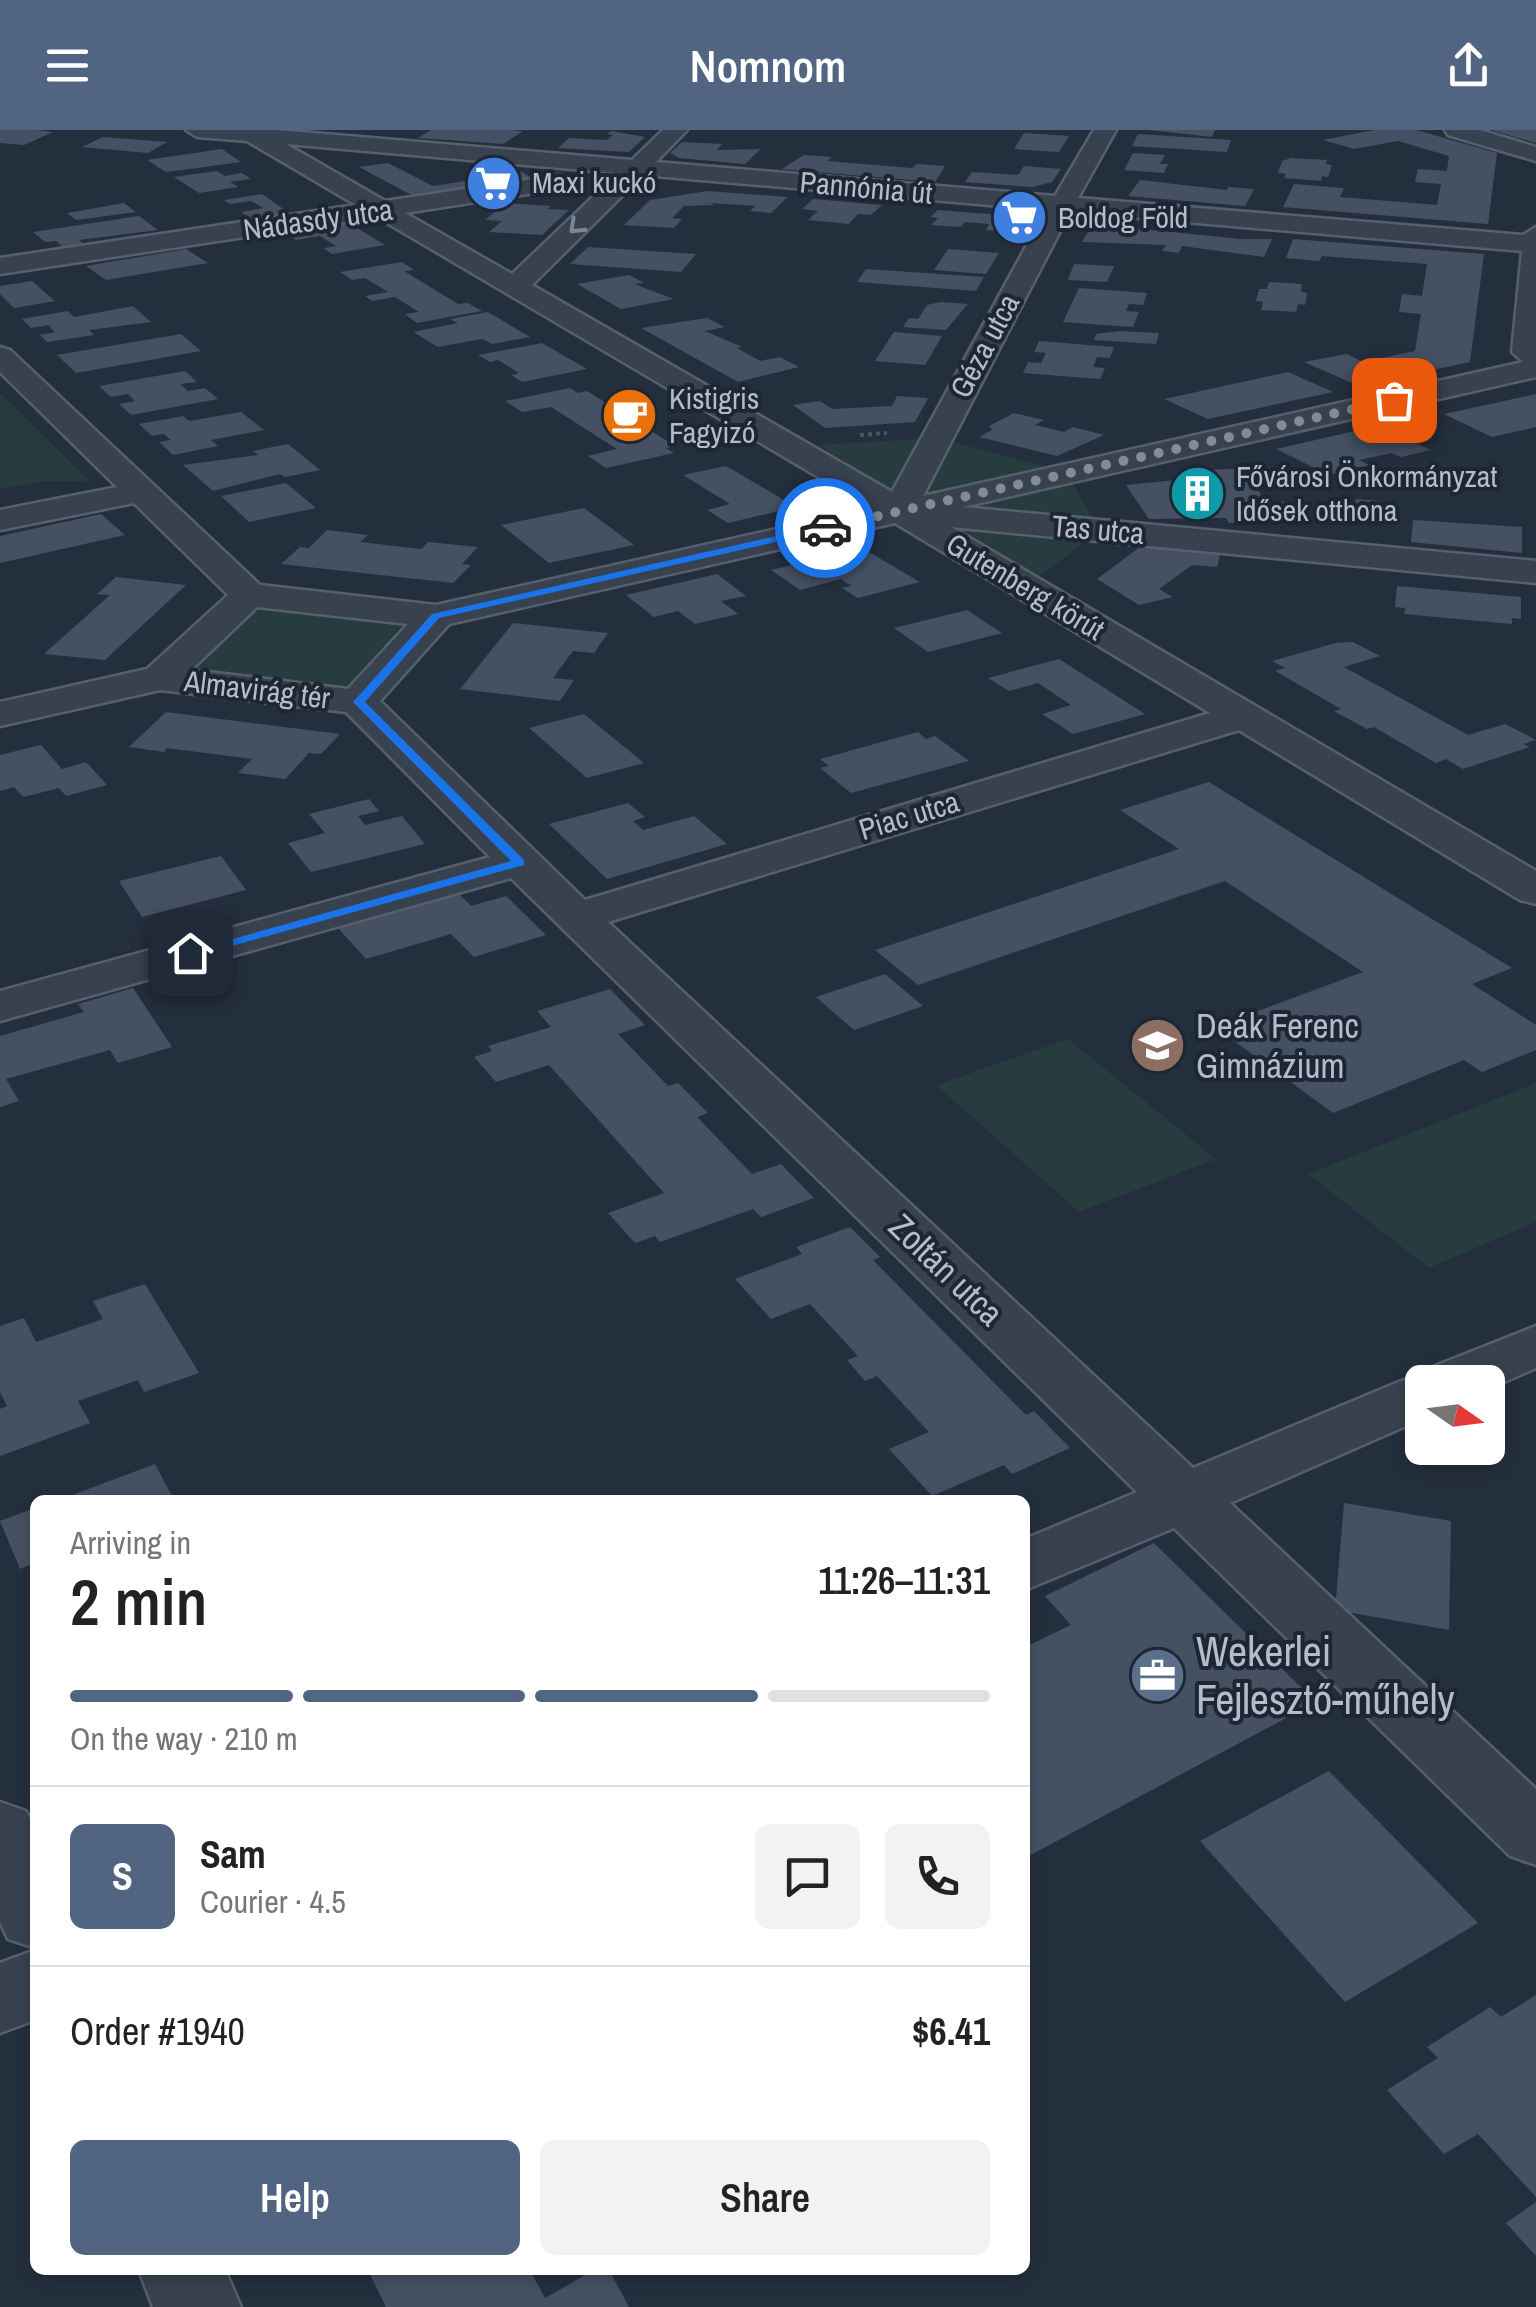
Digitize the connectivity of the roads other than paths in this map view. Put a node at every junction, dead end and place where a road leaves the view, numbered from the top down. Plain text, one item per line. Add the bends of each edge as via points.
1 (198, 130) edge
2 (676, 130) edge
3 (1105, 130) edge
4 (1456, 130) edge
5 (256, 132) edge
6 (1536, 154) edge
7 (636, 169) junction
8 (1061, 205) junction
9 (387, 210) junction
10 (1536, 235) edge
11 (1536, 244) edge
12 (0, 266) edge
13 (516, 285) junction
14 (0, 356) edge
15 (1536, 358) edge
16 (1536, 368) edge
17 (140, 492) junction
18 (898, 512) junction
19 (0, 520) edge
20 (1536, 572) edge
21 (248, 595) junction
22 (436, 616) junction
23 (160, 678) junction
24 (358, 702) junction
25 (0, 714) edge
26 (1242, 716) junction
27 (520, 862) junction
28 (1536, 890) edge
29 (576, 917) junction
30 (0, 1006) edge
31 (1536, 1346) edge
32 (1491, 1365) edge
33 (1405, 1402) edge
34 (1184, 1499) junction
35 (1030, 1564) edge
36 (0, 1832) edge
37 (1536, 1836) edge
38 (30, 1904) edge
39 (30, 1986) edge
40 (0, 1999) edge
41 (184, 2275) edge
42 (197, 2307) edge

1 - 5 street, Pannónia út
2 - 7 street
3 - 8 street, Géza utca
4 - 6 street
5 - 7 street, Pannónia út
5 - 9 street, Gutenberg körút
7 - 8 street, Pannónia út
7 - 9 street, Nádasdy utca
7 -> 13 street
8 - 11 street, Pannónia út
8 - 18 street, Géza utca
9 - 12 street, Nádasdy utca
9 - 13 street, Gutenberg körút
10 - 11 street
11 - 15 street via 1527,352
13 - 18 street, Gutenberg körút
14 - 17 street
16 - 18 street
17 - 19 street
17 - 21 street
18 - 20 street, Tas utca
18 - 22 street
18 - 26 street, Gutenberg körút
21 - 22 street
21 - 23 street, Almavirág tér
22 - 24 street, Almavirág tér
23 - 24 street, Almavirág tér
23 - 25 street
24 - 27 street, Zoltán utca
26 - 28 street, Gutenberg körút
26 - 29 street, Piac utca
27 - 29 street, Zoltán utca
27 - 30 street
29 - 34 street, Zoltán utca
31 - 32 street
33 - 34 street
34 - 35 street
34 - 37 street, Zoltán utca
36 - 38 street
39 - 40 street
41 - 42 street

